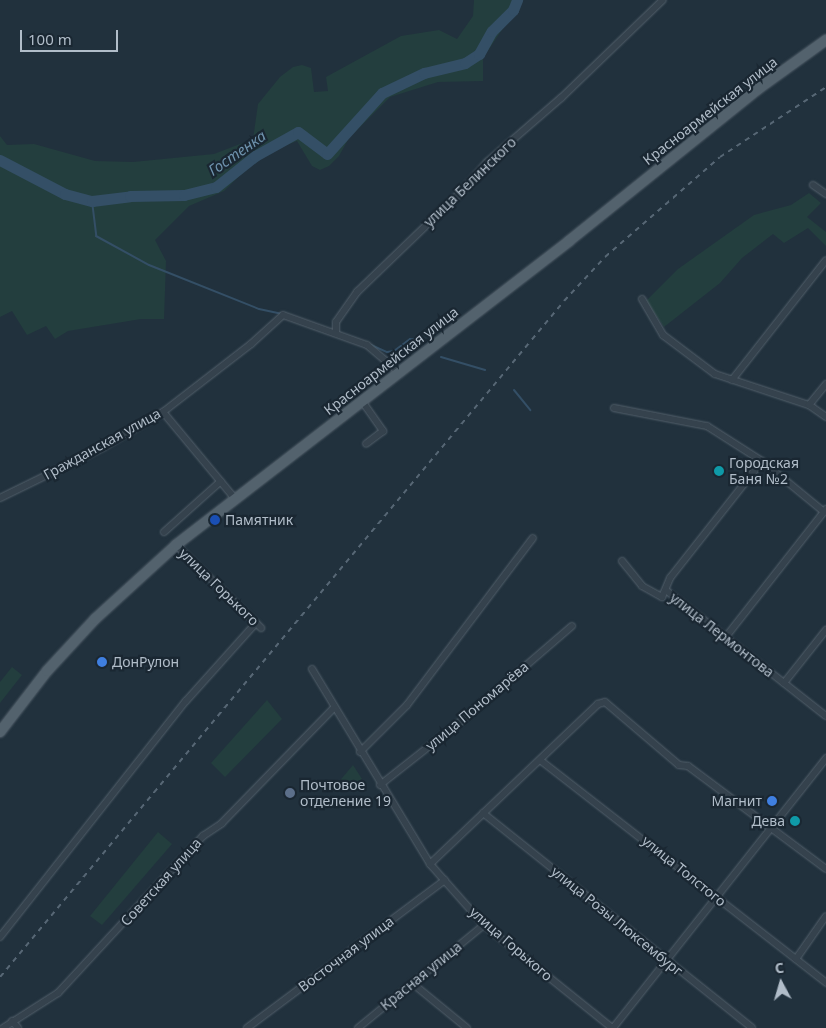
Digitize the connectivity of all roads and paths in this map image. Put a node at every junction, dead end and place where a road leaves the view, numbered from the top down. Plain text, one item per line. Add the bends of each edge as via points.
1 (663, 0) edge
2 (826, 40) edge
3 (813, 184) dead end
4 (826, 194) edge
5 (826, 260) edge
6 (642, 299) dead end
7 (336, 333) junction
8 (399, 372) junction
9 (732, 380) junction
10 (826, 384) edge
11 (362, 401) junction
12 (809, 405) junction
13 (614, 408) dead end
14 (163, 412) junction
15 (826, 418) edge
16 (366, 444) dead end
17 (762, 461) junction
18 (221, 481) junction
19 (0, 498) edge
20 (236, 500) junction
21 (825, 511) edge
22 (164, 532) dead end
23 (533, 538) dead end
24 (176, 545) junction
25 (622, 562) dead end
26 (667, 591) junction
27 (572, 626) dead end
28 (826, 630) edge
29 (725, 638) junction
30 (312, 669) dead end
31 (784, 683) junction
32 (334, 708) junction
33 (826, 716) edge
34 (2, 727) edge
35 (360, 752) junction
36 (826, 758) edge
37 (540, 760) junction
38 (380, 785) junction
39 (483, 813) junction
40 (771, 828) junction
41 (430, 864) junction
42 (826, 870) edge
43 (445, 880) junction
44 (716, 897) junction
45 (826, 916) edge
46 (484, 924) junction
47 (0, 937) edge
48 (796, 959) junction
49 (667, 960) junction
50 (412, 983) junction
51 (826, 983) edge
52 (12, 1021) junction
53 (4, 1028) edge
54 (18, 1028) edge
55 (248, 1028) edge
56 (358, 1028) edge
57 (467, 1028) edge
58 (613, 1028) edge
59 (752, 1028) edge

1 - 7 street, улица Белинского via 561,98 487,162 459,194 357,292 336,322
2 - 8 main road, Красноармейская улица via 758,89
3 - 4 street
5 - 9 street
6 - 9 street via 663,335 715,374
7 - 8 street via 367,345
7 - 14 street, Гражданская улица via 283,315 248,347
8 - 11 main road, Красноармейская улица
9 - 12 street
10 - 12 street
11 - 16 street via 383,432
11 - 20 main road, Красноармейская улица
12 - 15 street
13 - 17 street via 708,426
14 - 18 street
14 - 19 street, Гражданская улица via 104,447
17 - 21 street
17 - 26 street via 670,578
18 - 20 street
18 - 22 street
20 - 24 main road, Красноармейская улица
21 - 29 street
23 - 35 street via 407,705
24 - 34 main road, Красноармейская улица via 94,619
24 - 47 street, улица Горького via 259,626 186,701
25 - 26 street, улица Лермонтова via 630,576 652,593 662,597
26 - 29 street, улица Лермонтова
27 - 38 street, улица Пономарёва via 465,718
28 - 31 street
29 - 31 street, улица Лермонтова
30 - 32 street, улица Горького
31 - 33 street, улица Лермонтова
32 - 35 street, улица Горького
32 - 52 street, Советская улица via 222,823 203,836 58,993
35 - 38 street, улица Горького
36 - 40 street
37 - 39 street
37 - 40 street via 598,704 610,704 679,765 688,766
37 - 44 street, улица Толстого
38 - 41 street, улица Горького
39 - 41 street
39 - 49 street, улица Розы Люксембург
40 - 42 street
40 - 44 street
41 - 43 street, улица Горького
43 - 46 street, улица Горького
43 - 55 street, Восточная улица
44 - 48 street, улица Толстого
44 - 49 street
45 - 48 street
46 - 50 street, Красная улица
46 - 58 street, улица Горького
48 - 51 street, улица Толстого
49 - 58 street
49 - 59 street, улица Розы Люксембург
50 - 56 street, Красная улица
50 - 57 street
52 - 53 street, Советская улица
52 - 54 street

